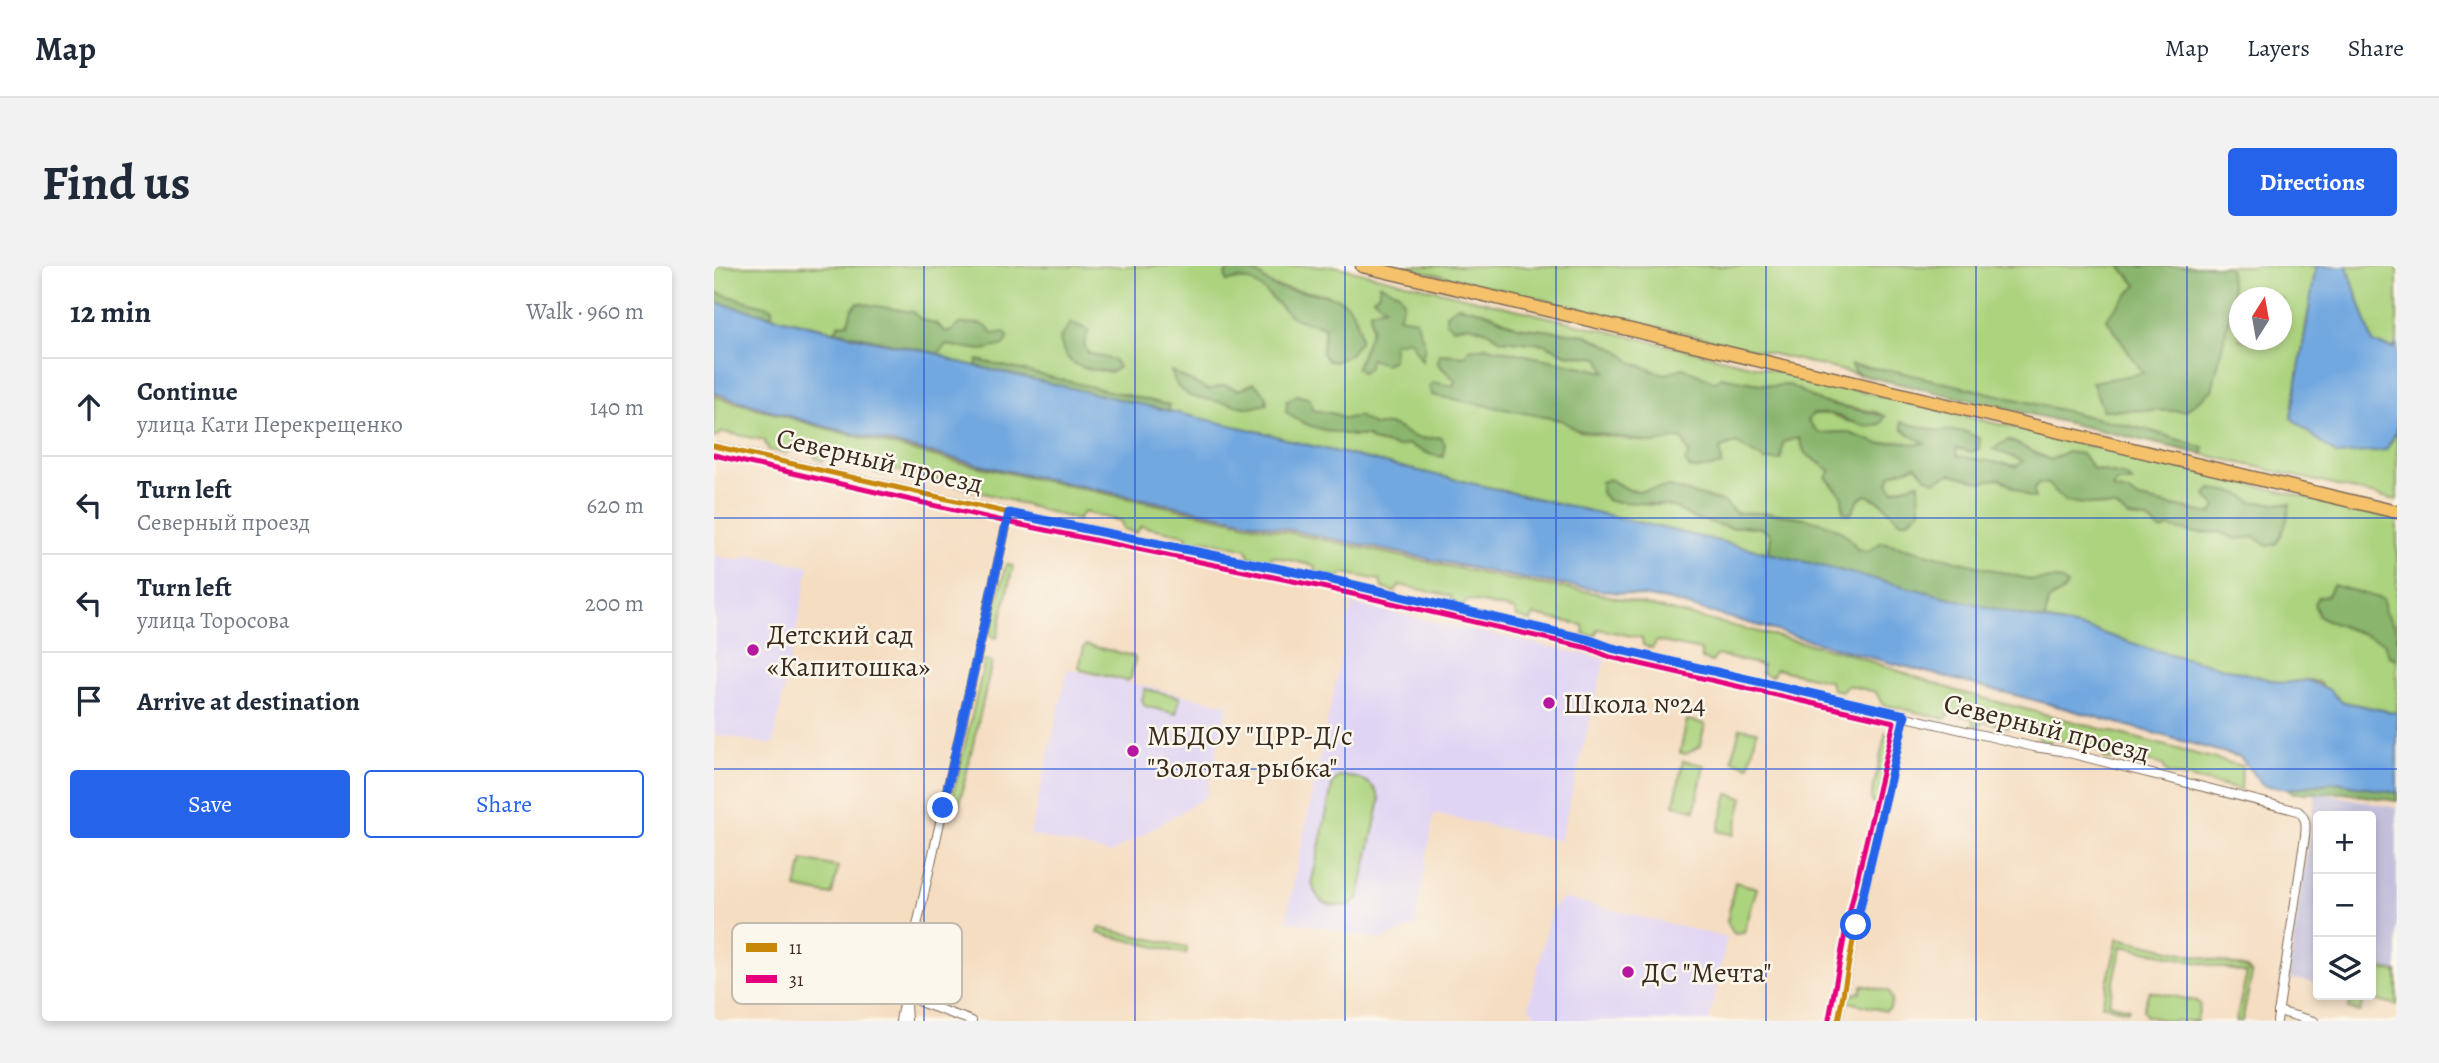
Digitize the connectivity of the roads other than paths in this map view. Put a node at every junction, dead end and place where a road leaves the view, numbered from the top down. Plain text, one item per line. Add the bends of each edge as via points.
1 (1362, 266) edge
2 (714, 446) edge
3 (2397, 512) edge
4 (1009, 513) junction
5 (1905, 715) junction
6 (918, 923) edge
7 (925, 1004) edge
8 (2278, 1011) junction
9 (972, 1021) edge
10 (1838, 1021) edge
11 (2277, 1021) edge
12 (2314, 1021) edge

1 - 3 main road
2 - 4 street, Северный проезд
4 - 5 street, Северный проезд via 1324,578
4 - 6 street
5 - 8 street, Северный проезд via 2298,811 2306,822 2305,836
5 - 10 street
7 - 9 street
8 - 11 street
8 - 12 street

